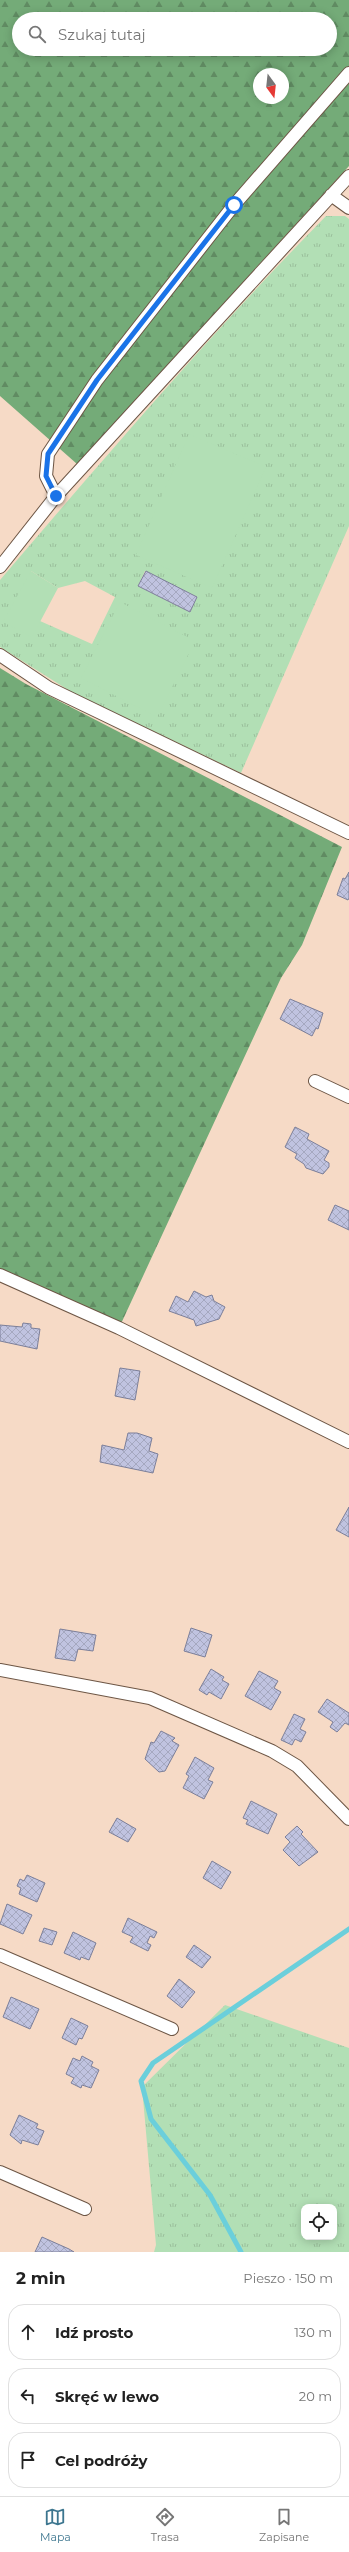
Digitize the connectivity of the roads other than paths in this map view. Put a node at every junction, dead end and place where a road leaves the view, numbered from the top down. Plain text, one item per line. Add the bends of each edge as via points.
1 (349, 73) edge
2 (349, 176) edge
3 (331, 196) junction
4 (349, 208) edge
5 (56, 496) junction
6 (0, 567) edge
7 (0, 655) edge
8 (349, 833) edge
9 (315, 1081) dead end
10 (349, 1097) edge
11 (0, 1275) edge
12 (349, 1442) edge
13 (0, 1670) edge
14 (349, 1819) edge
15 (0, 1955) edge
16 (172, 2030) dead end
17 (0, 2172) edge
18 (85, 2209) dead end

1 - 5 street via 234,205 97,380 48,454 46,476
2 - 3 street
3 - 4 street
3 - 5 street
5 - 6 street
7 - 8 street via 49,688
9 - 10 street
11 - 12 street via 119,1328
13 - 14 street via 150,1698 272,1751 297,1766
15 - 16 street
17 - 18 street

